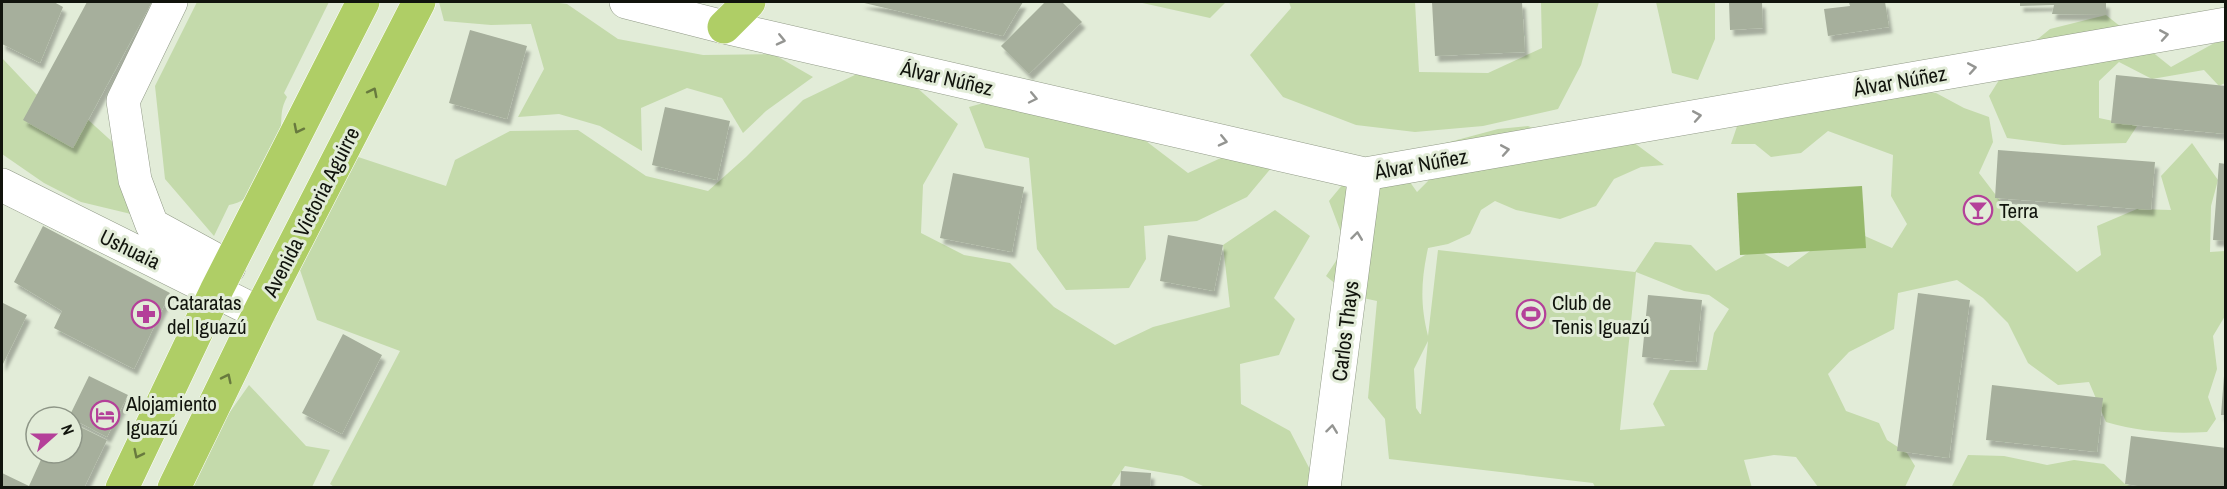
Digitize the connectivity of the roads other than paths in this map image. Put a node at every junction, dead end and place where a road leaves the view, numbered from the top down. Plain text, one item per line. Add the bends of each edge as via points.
1 (171, 2) edge
2 (363, 2) edge
3 (419, 2) edge
4 (626, 2) edge
5 (749, 2) edge
6 (2226, 24) edge
7 (724, 27) junction
8 (1365, 174) junction
9 (2, 185) edge
10 (222, 279) junction
11 (259, 313) junction
12 (122, 488) edge
13 (174, 488) edge
14 (1324, 488) edge

1 - 10 street via 123,101 135,180 152,225
2 -> 10 main road
11 -> 3 main road, Avenida Victoria Aguirre
4 - 7 street, Álvar Núñez
5 - 7 main road
8 -> 6 street, Álvar Núñez
7 -> 8 street, Álvar Núñez
14 -> 8 street, Carlos Thays
9 - 10 street, Ushuaia
10 - 11 street, Ushuaia
10 -> 12 main road
13 -> 11 main road, Avenida Victoria Aguirre

